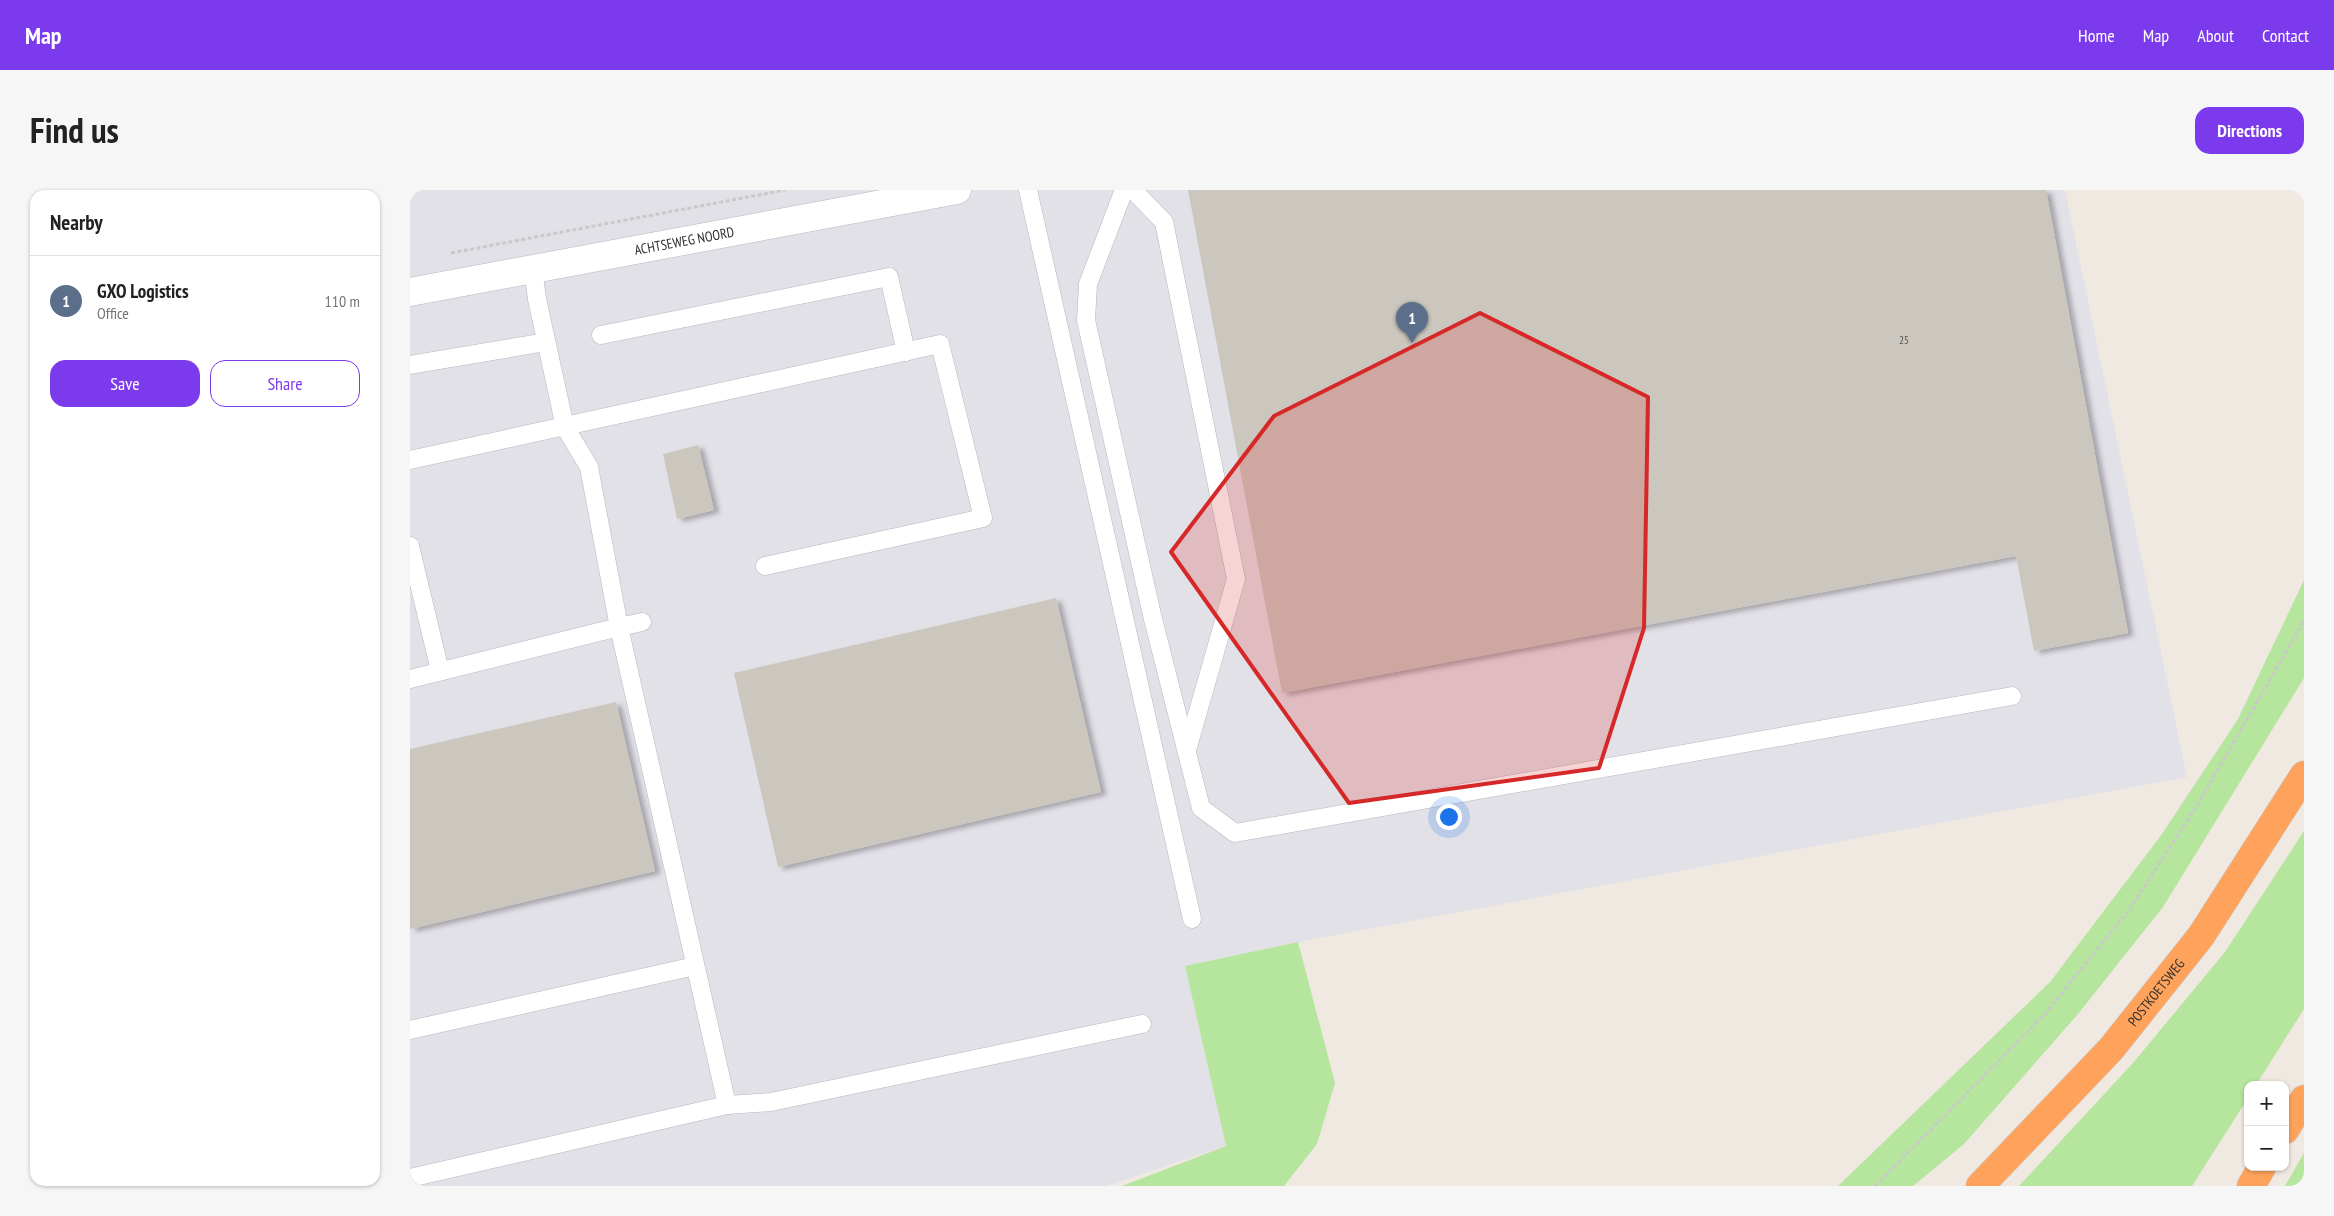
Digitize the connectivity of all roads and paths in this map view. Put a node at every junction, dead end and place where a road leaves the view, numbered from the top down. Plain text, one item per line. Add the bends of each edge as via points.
1 (785, 190) edge
2 (957, 190) edge
3 (1028, 190) edge
4 (1124, 190) edge
5 (1133, 190) edge
6 (448, 253) dead end
7 (533, 269) junction
8 (410, 292) edge
9 (601, 335) dead end
10 (546, 342) junction
11 (906, 352) junction
12 (410, 365) edge
13 (565, 427) junction
14 (410, 460) edge
15 (410, 546) edge
16 (764, 566) dead end
17 (1152, 615) junction
18 (642, 622) dead end
19 (1126, 622) junction
20 (2304, 622) edge
21 (618, 628) junction
22 (440, 671) junction
23 (410, 679) edge
24 (2012, 696) dead end
25 (1187, 750) junction
26 (2304, 774) edge
27 (1192, 918) dead end
28 (695, 966) junction
29 (1142, 1024) dead end
30 (410, 1030) edge
31 (2304, 1099) edge
32 (727, 1106) junction
33 (2287, 1126) edge
34 (2260, 1171) edge
35 (410, 1178) edge
36 (1875, 1186) edge
37 (1980, 1186) edge
38 (2251, 1186) edge

1 - 6 path
2 - 7 street, ACHTSEWEG NOORD
3 - 19 lane
4 - 17 lane via 1088,284 1086,320
5 - 25 lane via 1164,222 1236,579
7 - 8 street, ACHTSEWEG NOORD
7 - 10 lane
9 - 11 lane via 889,277
10 - 12 lane
10 - 13 lane
11 - 13 lane
11 - 16 lane via 940,344 983,518
13 - 14 lane
13 - 21 lane via 589,467
15 - 22 lane
17 - 19 lane
17 - 25 lane
18 - 21 lane
19 - 27 lane
20 - 36 path via 2198,804 2129,910 2044,1015
21 - 22 lane
21 - 28 lane
22 - 23 lane
24 - 25 lane via 1235,832 1201,808
26 - 37 highway, POSTKOETSWEG via 2201,936 2111,1049
28 - 30 lane
28 - 32 lane
29 - 32 lane via 771,1102
31 - 33 highway
32 - 35 lane
34 - 38 highway

